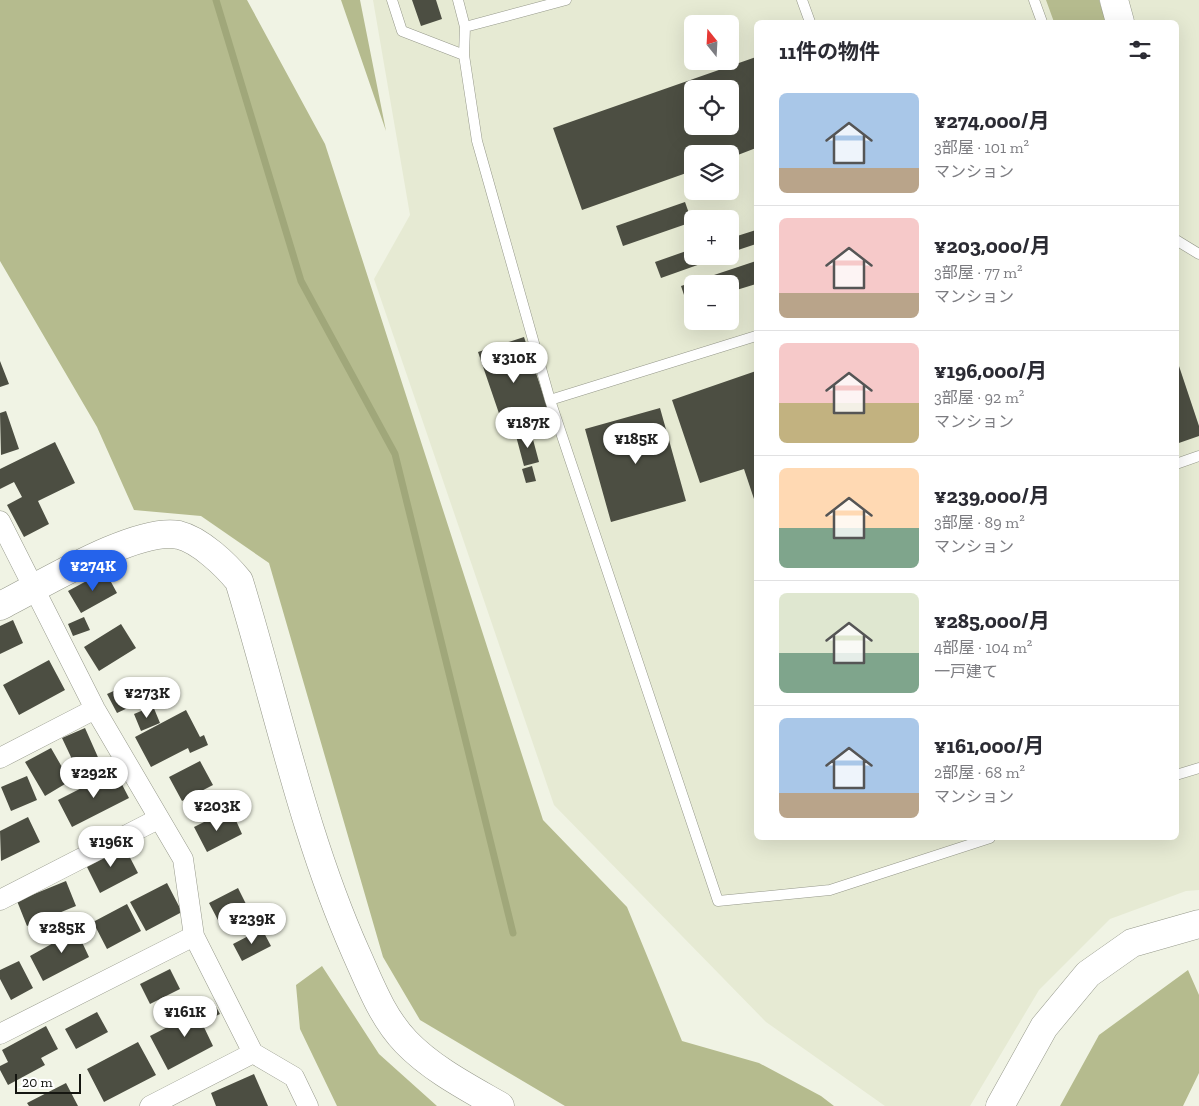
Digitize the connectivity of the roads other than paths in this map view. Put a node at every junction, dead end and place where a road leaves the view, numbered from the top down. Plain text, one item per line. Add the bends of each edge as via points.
1 (392, 0) edge
2 (458, 0) edge
3 (566, 0) edge
4 (802, 0) edge
5 (1034, 0) edge
6 (1114, 0) edge
7 (809, 20) edge
8 (1041, 20) edge
9 (1119, 20) edge
10 (465, 27) junction
11 (464, 56) junction
12 (1179, 242) edge
13 (1199, 254) edge
14 (754, 337) edge
15 (550, 400) junction
16 (1199, 456) edge
17 (1179, 463) edge
18 (0, 521) edge
19 (34, 589) junction
20 (0, 606) edge
21 (95, 709) junction
22 (0, 758) edge
23 (1199, 768) edge
24 (1179, 774) edge
25 (158, 819) junction
26 (984, 840) edge
27 (0, 900) edge
28 (1199, 924) edge
29 (194, 936) junction
30 (0, 1034) edge
31 (253, 1054) junction
32 (150, 1106) edge
33 (308, 1106) edge
34 (500, 1106) edge
35 (1000, 1106) edge

1 - 11 lane via 402,31
2 - 10 lane
3 - 10 lane
4 - 7 lane
5 - 8 lane
6 - 9 street
10 - 11 lane
11 - 15 lane via 477,141
12 - 13 lane
14 - 15 lane
15 - 26 lane via 718,900 830,890
16 - 17 lane
18 - 19 street
19 - 20 street
19 - 21 street
19 - 34 street via 119,545 151,534 180,535 227,565 239,581 304,812 338,910 379,1005 406,1042 448,1076
21 - 22 street
21 - 25 street
23 - 24 lane
25 - 27 street
25 - 29 street via 184,860
28 - 35 street via 1132,943 1088,974 1044,1027
29 - 30 street
29 - 31 street
31 - 32 street
31 - 33 street via 294,1077

